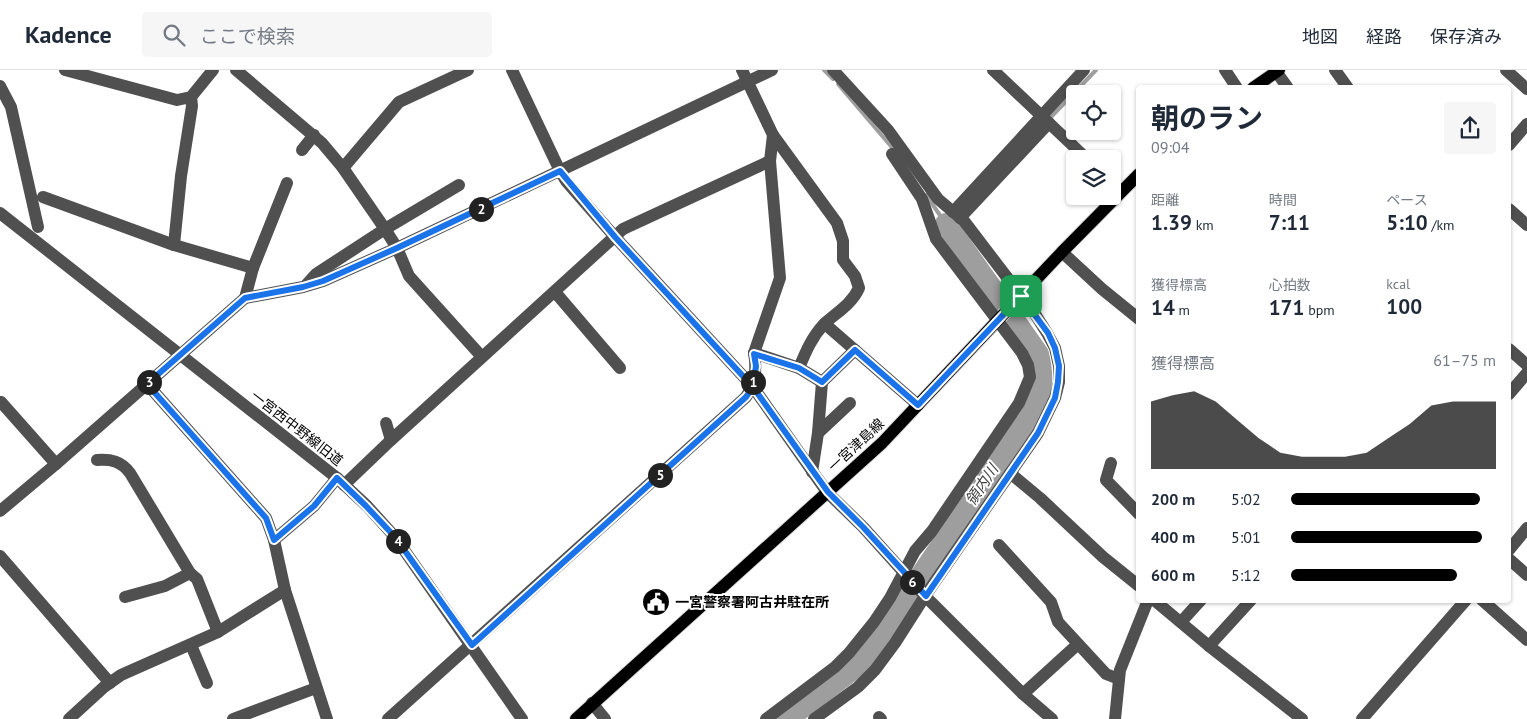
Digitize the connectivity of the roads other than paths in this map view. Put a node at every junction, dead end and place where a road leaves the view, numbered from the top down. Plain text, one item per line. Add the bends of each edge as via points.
1 (68, 70) edge
2 (213, 70) edge
3 (236, 70) edge
4 (468, 70) edge
5 (512, 70) edge
6 (742, 70) edge
7 (772, 70) edge
8 (833, 70) edge
9 (993, 70) edge
10 (1084, 70) edge
11 (1225, 70) edge
12 (1335, 70) edge
13 (1506, 70) edge
14 (1277, 71) edge
15 (747, 82) junction
16 (1235, 85) edge
17 (1257, 85) edge
18 (1286, 85) edge
19 (1346, 85) edge
20 (0, 86) edge
21 (1527, 89) edge
22 (191, 98) junction
23 (1046, 119) junction
24 (1527, 124) edge
25 (314, 135) junction
26 (773, 135) junction
27 (1511, 143) edge
28 (302, 150) dead end
29 (1078, 150) edge
30 (892, 154) dead end
31 (770, 161) junction
32 (343, 168) junction
33 (560, 171) junction
34 (1136, 176) edge
35 (288, 183) dead end
36 (459, 185) dead end
37 (1121, 185) edge
38 (42, 197) dead end
39 (1102, 205) edge
40 (1511, 211) edge
41 (0, 213) edge
42 (956, 215) junction
43 (1527, 225) edge
44 (38, 227) dead end
45 (385, 229) junction
46 (615, 237) junction
47 (174, 245) junction
48 (397, 248) junction
49 (1062, 252) junction
50 (252, 268) junction
51 (303, 287) junction
52 (555, 292) junction
53 (1021, 296) junction
54 (245, 298) junction
55 (1136, 317) edge
56 (998, 320) junction
57 (825, 324) junction
58 (855, 350) junction
59 (1511, 351) edge
60 (754, 354) junction
61 (180, 356) junction
62 (482, 357) junction
63 (1527, 365) edge
64 (620, 368) dead end
65 (799, 368) junction
66 (1527, 374) edge
67 (822, 382) junction
68 (147, 384) junction
69 (753, 387) junction
70 (1511, 392) edge
71 (1, 402) edge
72 (850, 403) dead end
73 (918, 405) junction
74 (386, 423) dead end
75 (818, 433) junction
76 (391, 440) junction
77 (97, 460) dead end
78 (1111, 463) dead end
79 (56, 464) junction
80 (812, 472) junction
81 (1010, 474) junction
82 (341, 482) junction
83 (828, 492) junction
84 (0, 511) edge
85 (1136, 511) edge
86 (1527, 528) edge
87 (274, 540) junction
88 (999, 545) dead end
89 (1511, 548) edge
90 (0, 556) edge
91 (1511, 561) edge
92 (904, 572) junction
93 (190, 573) junction
94 (1527, 575) edge
95 (1136, 583) edge
96 (285, 590) junction
97 (926, 596) junction
98 (126, 597) dead end
99 (1147, 603) edge
100 (1158, 603) edge
101 (1198, 603) edge
102 (1248, 603) edge
103 (1463, 603) edge
104 (1485, 603) edge
105 (1181, 622) junction
106 (218, 632) junction
107 (1527, 640) edge
108 (1078, 644) junction
109 (472, 645) junction
110 (191, 646) junction
111 (1209, 646) junction
112 (1119, 679) junction
113 (110, 683) junction
114 (207, 683) dead end
115 (316, 688) junction
116 (1023, 694) junction
117 (592, 703) junction
118 (69, 719) edge
119 (233, 719) edge
120 (327, 719) edge
121 (388, 719) edge
122 (522, 719) edge
123 (576, 719) edge
124 (605, 719) edge
125 (766, 719) edge
126 (814, 719) edge
127 (1052, 719) edge
128 (1115, 719) edge
129 (1302, 719) edge
130 (1362, 719) edge

1 - 22 street via 177,100
2 - 22 street
3 - 25 street
4 - 32 street via 400,102
5 - 33 street
6 - 15 street
7 - 15 street
8 - 42 street via 888,130 938,199
9 - 23 street
10 - 23 street
11 - 16 street
12 - 19 street
13 - 21 street
14 - 17 main road
14 - 18 street
15 - 26 street
15 - 33 street
20 - 44 street via 11,107
22 - 47 street
23 - 29 street
23 - 42 street
24 - 27 street
25 - 28 street
25 - 32 street
26 - 31 street
26 - 57 street via 837,223 843,241 843,260 859,288 856,296
30 - 56 street via 922,199 936,239
31 - 46 street via 623,229
31 - 60 street via 780,278
32 - 45 street
33 - 46 street
33 - 48 street
34 - 37 main road, 一宮津島線
35 - 50 street
36 - 45 street
38 - 47 street
39 - 49 main road, 一宮津島線
40 - 43 street
41 - 61 street, 一宮西中野線旧道
42 - 53 street
45 - 48 street
45 - 51 street via 316,274
46 - 52 street
46 - 69 street
47 - 50 street
48 - 51 street
48 - 62 street via 409,276
49 - 53 main road, 一宮津島線
49 - 55 street
50 - 54 street
51 - 54 street
52 - 62 street
52 - 64 street
53 - 56 main road, 一宮津島線
53 - 81 street via 1048,333 1055,348 1059,374 1048,415
54 - 61 street
56 - 73 main road, 一宮津島線
56 - 92 street via 1022,353 1030,377 1019,403 915,551
57 - 58 street
57 - 65 street via 811,340
58 - 67 street
58 - 73 street
59 - 63 street
60 - 65 street
60 - 69 street
61 - 68 street
61 - 82 street, 一宮西中野線旧道
62 - 76 street
65 - 67 street
66 - 70 street
67 - 75 street
68 - 79 street
68 - 87 street via 266,518
69 - 80 street
69 - 109 street via 746,397
71 - 79 street
72 - 75 street
73 - 83 main road, 一宮津島線
74 - 76 street
75 - 80 street
76 - 82 street
77 - 93 street via 109,459 124,464
78 - 85 street via 1106,480
79 - 84 street
80 - 83 street
81 - 95 street
81 - 97 street
82 - 87 street
82 - 109 street, 一宮西中野線旧道 via 395,537
83 - 92 street
83 - 117 main road, 一宮津島線
86 - 89 street
87 - 96 street
88 - 108 street via 1051,602 1058,622
90 - 113 street
91 - 94 street
92 - 97 street
92 - 125 street via 874,622 849,653
93 - 98 street via 165,586
93 - 106 street via 197,579
96 - 106 street
96 - 115 street
97 - 116 street
97 - 126 street via 874,670
99 - 112 street
100 - 105 street
101 - 105 street
102 - 111 street
103 - 130 street
104 - 107 street
105 - 111 street
106 - 110 street
108 - 112 street via 1106,674
108 - 116 street
109 - 121 street
109 - 122 street, 一宮西中野線旧道
110 - 113 street via 128,672
110 - 114 street
111 - 129 street
112 - 128 street
113 - 118 street
115 - 119 street
115 - 120 street
116 - 127 street
117 - 123 main road, 一宮津島線
117 - 124 street

